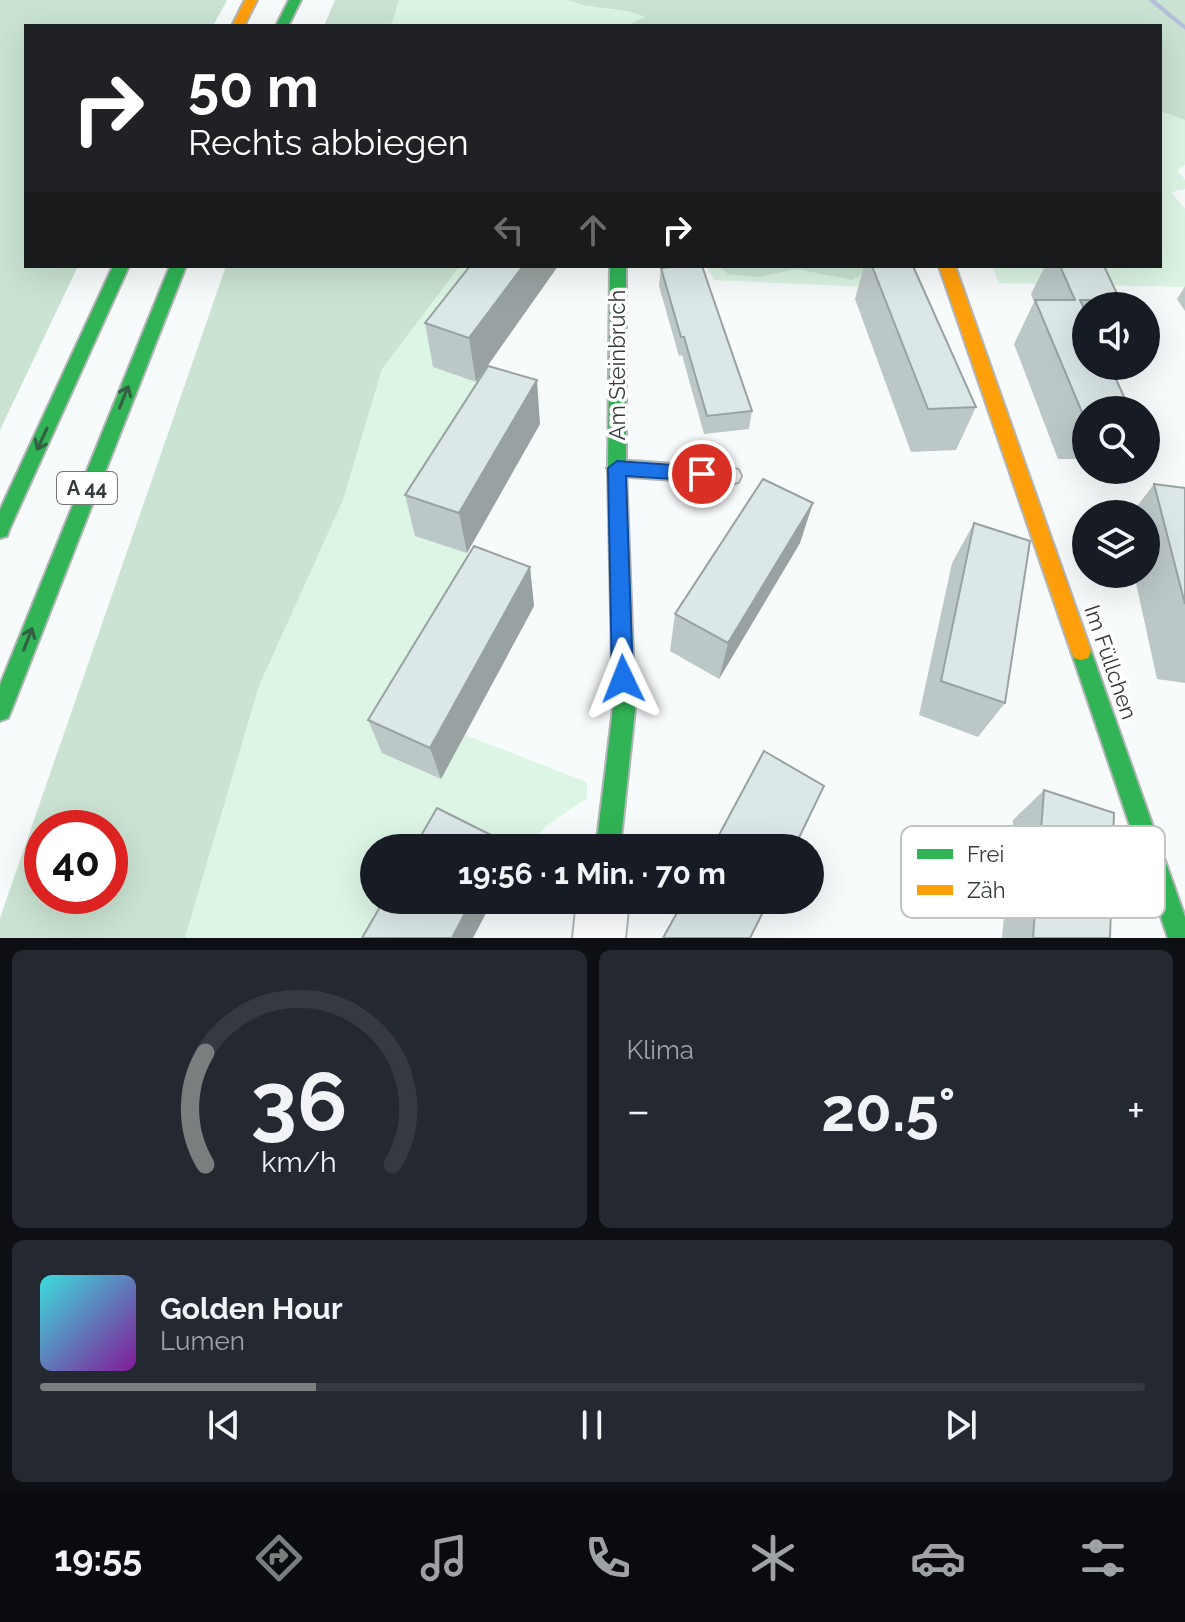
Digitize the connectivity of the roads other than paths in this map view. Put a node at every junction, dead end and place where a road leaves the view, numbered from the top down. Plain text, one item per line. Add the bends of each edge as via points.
1 (251, 0) edge
2 (295, 0) edge
3 (239, 24) edge
4 (283, 24) edge
5 (120, 268) edge
6 (177, 268) edge
7 (618, 268) edge
8 (948, 268) edge
9 (617, 468) junction
10 (731, 476) dead end
11 (0, 530) edge
12 (0, 711) edge
13 (1141, 826) edge
14 (610, 834) edge
15 (1165, 895) edge
16 (602, 914) edge
17 (599, 938) edge
18 (1180, 938) edge

1 - 3 main road
2 - 4 main road
5 -> 11 main road, A 44
12 -> 6 main road, A 44
7 - 9 main road, Am Steinbruch
8 - 13 main road, Im Füllchen
9 - 10 lane
9 - 14 main road, Am Steinbruch via 624,709
15 - 18 main road, Im Füllchen
16 - 17 street

